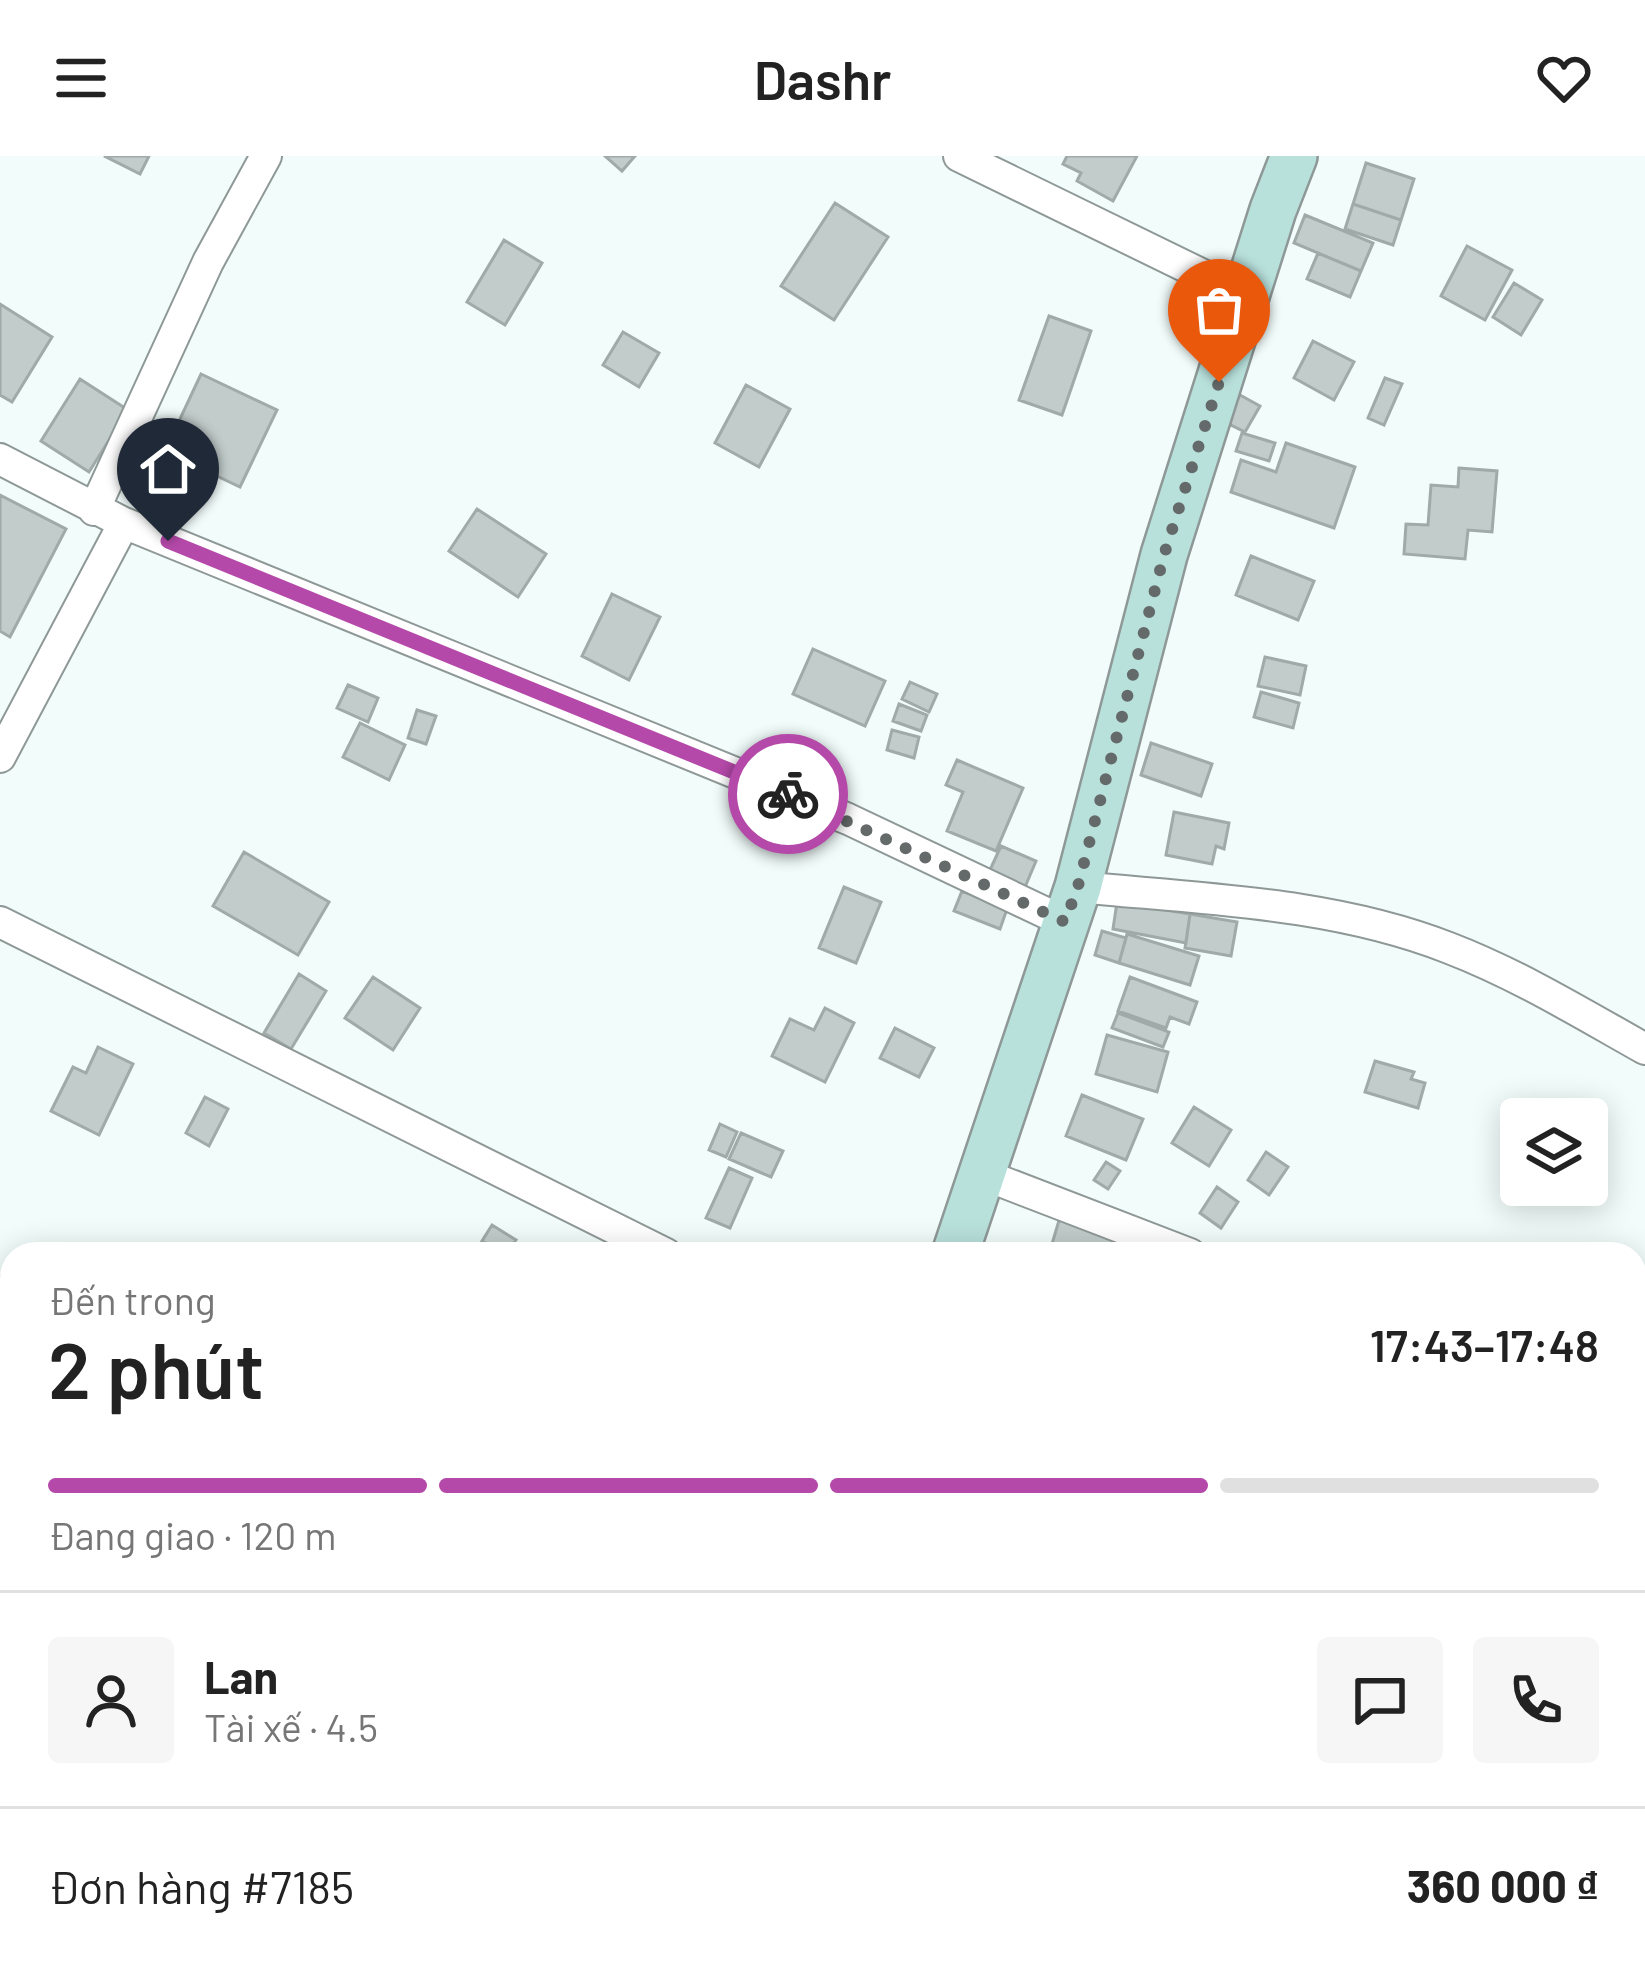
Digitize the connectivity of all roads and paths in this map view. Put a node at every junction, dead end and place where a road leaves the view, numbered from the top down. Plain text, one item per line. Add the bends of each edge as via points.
1 (266, 156) edge
2 (959, 156) edge
3 (1294, 156) edge
4 (1246, 296) junction
5 (0, 459) edge
6 (94, 510) junction
7 (124, 523) junction
8 (0, 758) edge
9 (1071, 904) junction
10 (0, 922) edge
11 (1645, 1049) edge
12 (982, 1174) junction
13 (643, 1242) edge
14 (959, 1242) edge
15 (1159, 1242) edge

1 - 6 street
2 - 4 street
3 - 4 main road
4 - 9 main road via 1164,555
5 - 6 street
6 - 7 street
7 - 8 street
7 - 9 street
9 - 11 street via 1294,909 1403,932 1490,966
9 - 12 main road
10 - 13 street
12 - 14 main road
12 - 15 street

